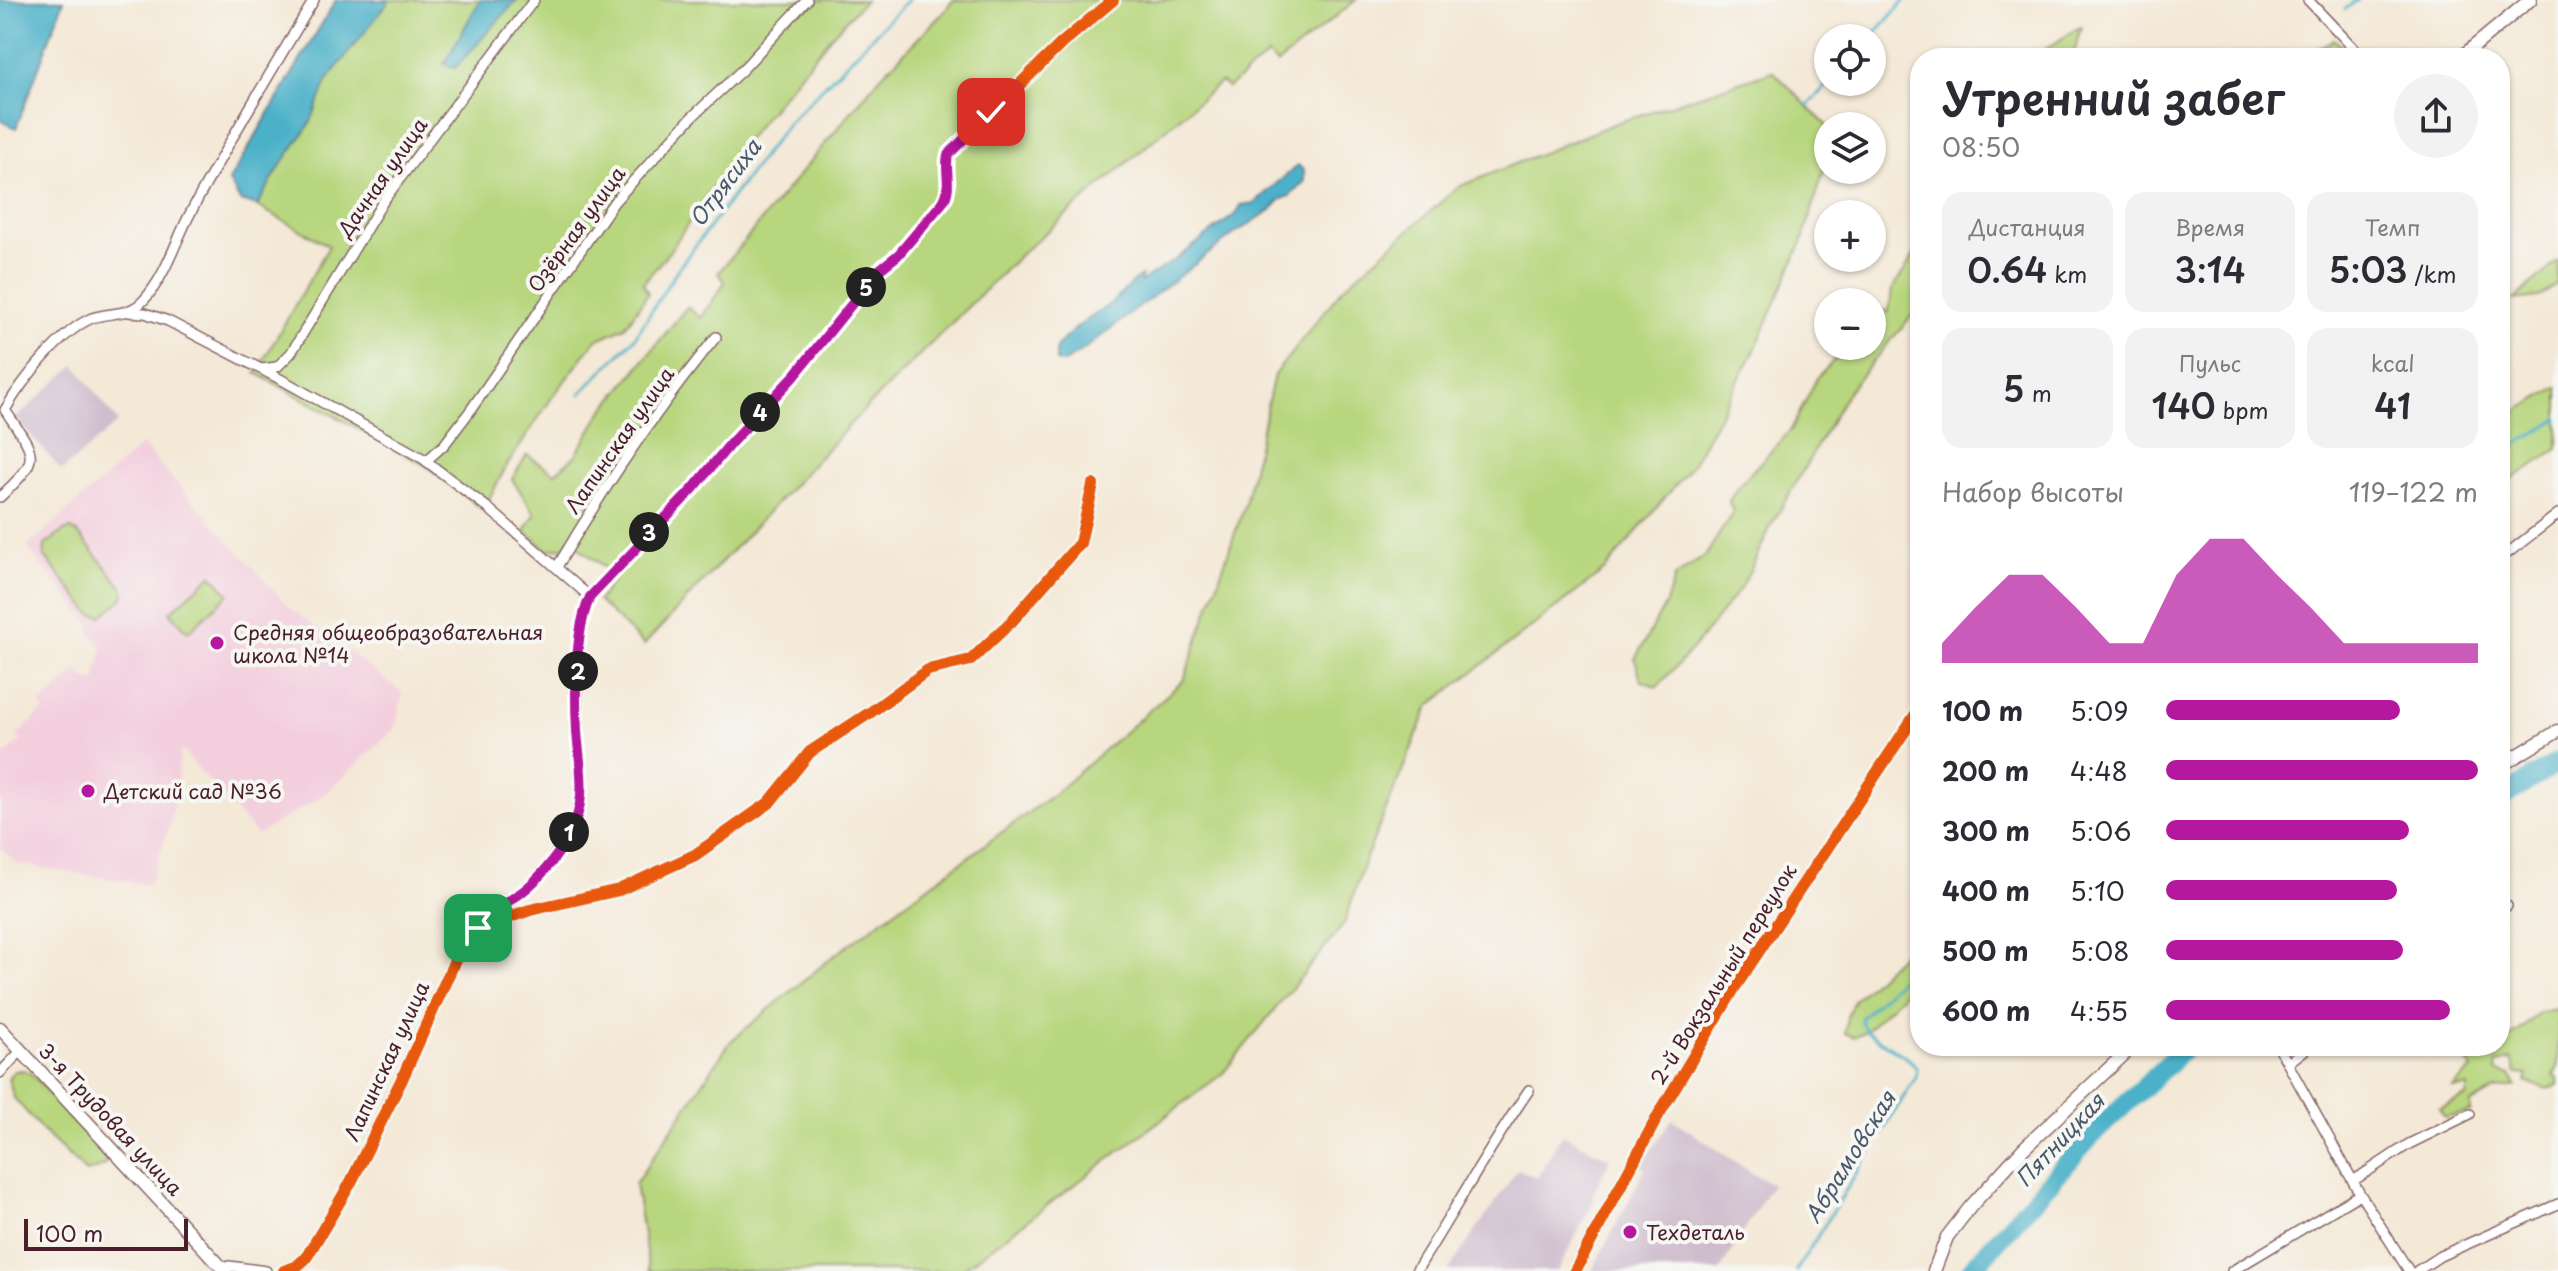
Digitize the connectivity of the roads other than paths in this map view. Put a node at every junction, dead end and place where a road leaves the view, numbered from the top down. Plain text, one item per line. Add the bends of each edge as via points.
1 (314, 0) edge
2 (534, 0) edge
3 (807, 0) edge
4 (1113, 0) edge
5 (2308, 0) edge
6 (2530, 0) edge
7 (2354, 48) edge
8 (2472, 48) edge
9 (124, 312) junction
10 (716, 337) dead end
11 (261, 369) junction
12 (426, 461) junction
13 (1093, 485) dead end
14 (0, 497) edge
15 (2558, 514) edge
16 (2510, 551) edge
17 (557, 567) junction
18 (590, 597) junction
19 (1910, 723) edge
20 (2558, 731) edge
21 (2510, 760) edge
22 (466, 936) junction
23 (0, 1028) edge
24 (21, 1051) junction
25 (2122, 1056) edge
26 (2284, 1056) edge
27 (2297, 1056) edge
28 (2288, 1063) junction
29 (0, 1073) edge
30 (1529, 1090) dead end
31 (2470, 1114) dead end
32 (2353, 1181) junction
33 (2360, 1194) junction
34 (2558, 1204) edge
35 (224, 1270) edge
36 (266, 1271) edge
37 (284, 1271) edge
38 (1416, 1271) edge
39 (1575, 1271) edge
40 (1934, 1271) edge
41 (2232, 1271) edge
42 (2409, 1271) edge
43 (2417, 1271) edge

1 - 9 street via 149,292
2 - 11 street, Дачная улица via 384,200 291,353 277,367
3 - 12 street, Озёрная улица via 614,202 470,411
4 - 18 street, Лапинская улица via 948,155 948,195 943,202 879,270 795,375
5 - 7 street
6 - 8 street
9 - 11 street via 168,321
9 - 14 street via 83,324 36,365 5,410 31,455 26,472
10 - 17 street, Лапинская улица via 641,433
11 - 12 street
12 - 17 street
13 - 22 street via 1080,543 971,660 928,670 810,752 769,803 695,855 619,890 530,910
15 - 16 street
17 - 18 street
18 - 22 street, Лапинская улица via 579,640 582,789 574,824 533,881 482,917
19 - 39 street, 2-й Вокзальный переулок via 1727,1000
20 - 21 street
22 - 37 street, Лапинская улица via 350,1184 306,1258
23 - 24 street, 3-я Трудовая улица
24 - 29 street
24 - 35 street, 3-я Трудовая улица
25 - 40 street via 1971,1206 1947,1237
26 - 28 street
27 - 28 street
28 - 32 street
30 - 38 street
31 - 32 street via 2409,1144
32 - 33 street
33 - 41 street
33 - 42 street
34 - 43 street
35 - 36 street via 229,1266

